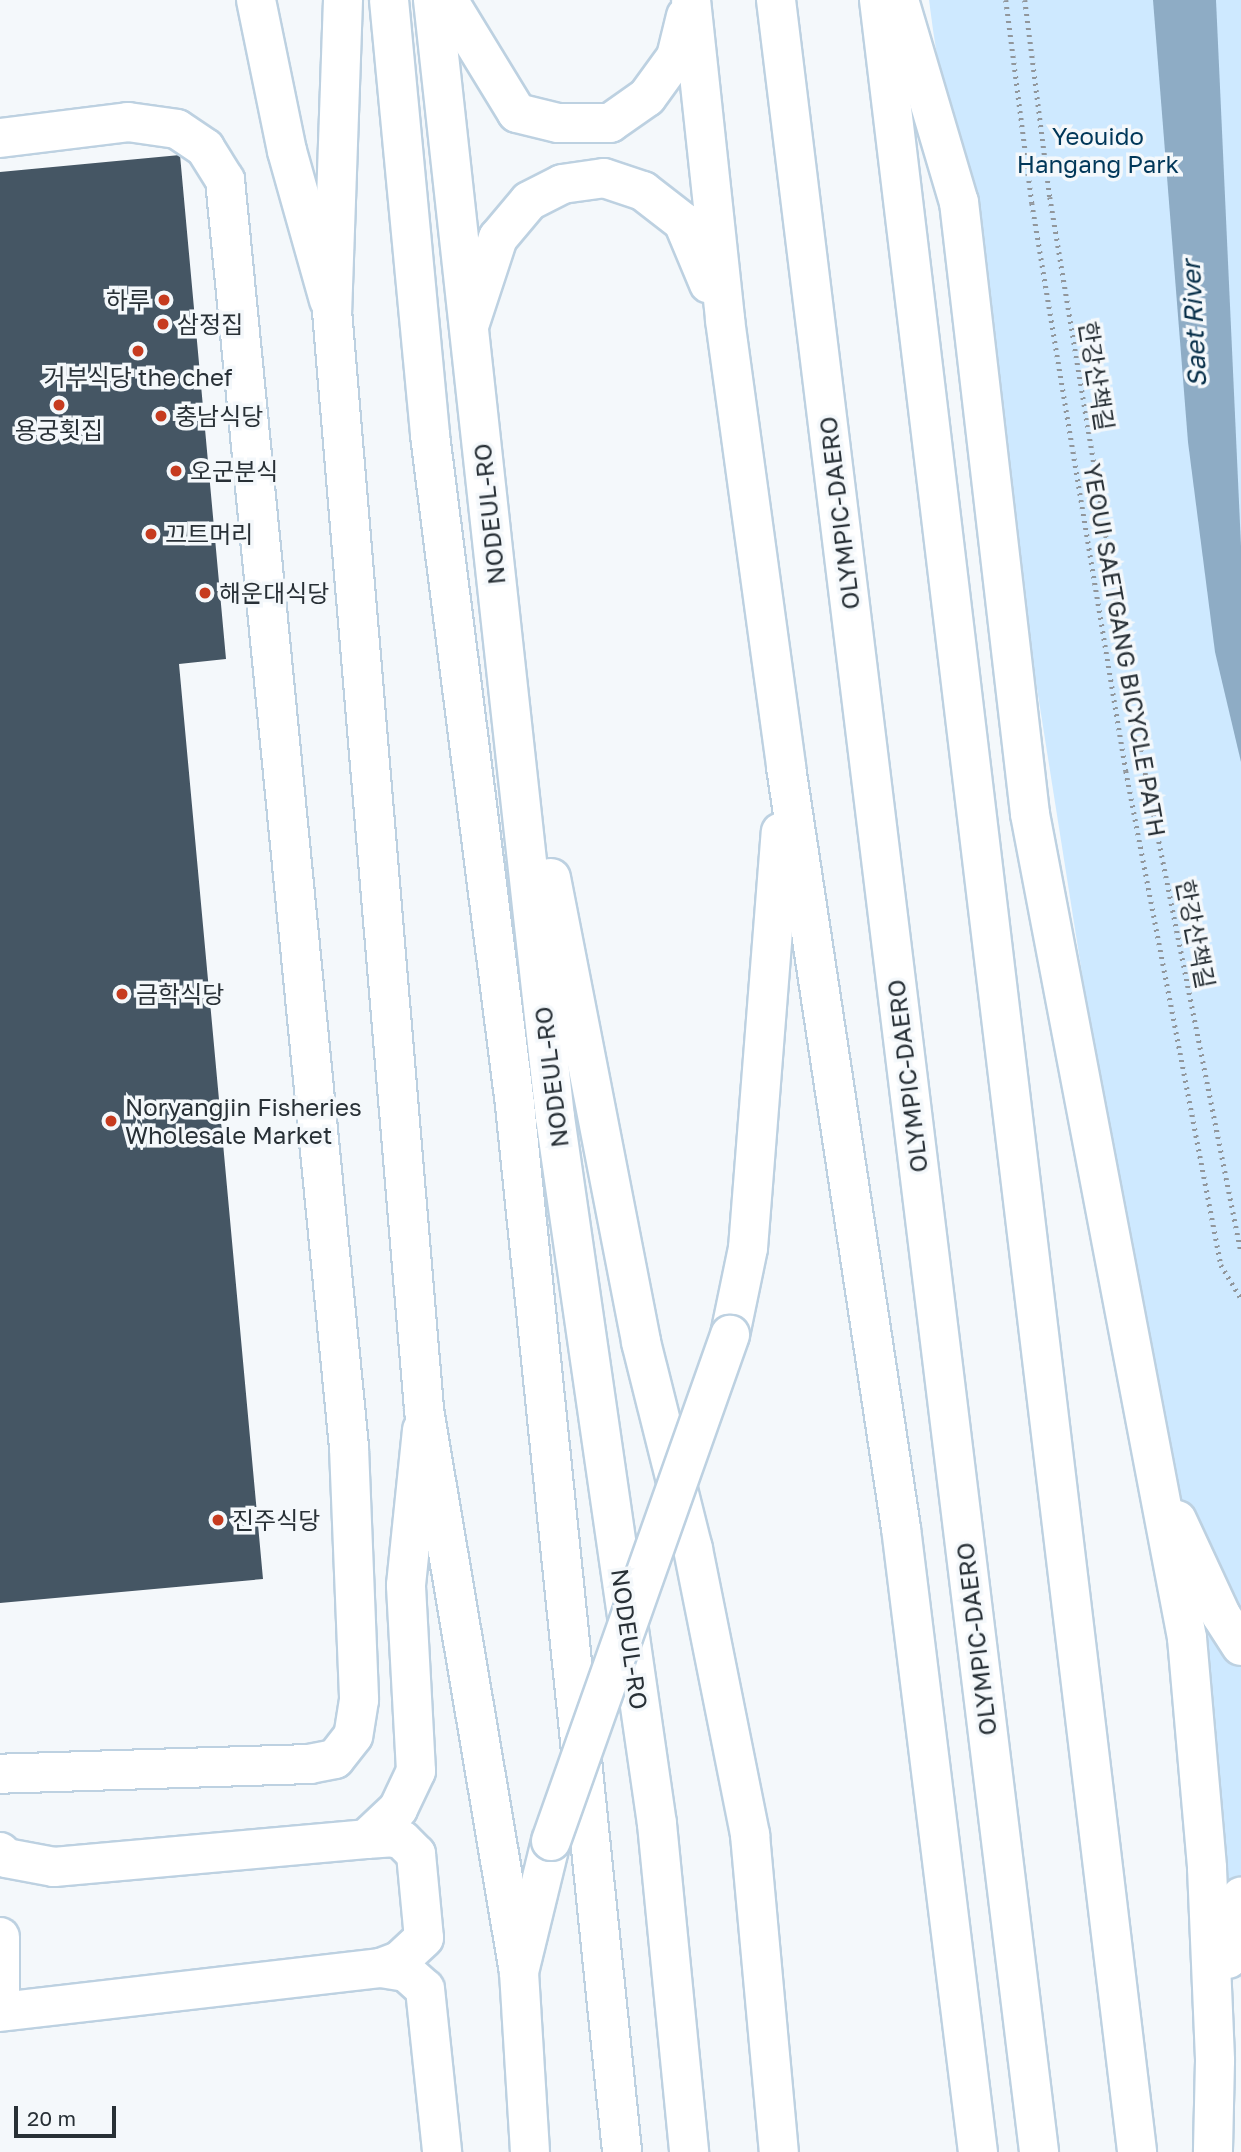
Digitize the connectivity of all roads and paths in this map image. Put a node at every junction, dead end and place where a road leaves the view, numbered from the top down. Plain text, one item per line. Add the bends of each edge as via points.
1 (256, 0) edge
2 (343, 0) edge
3 (389, 0) edge
4 (433, 0) edge
5 (448, 0) edge
6 (690, 0) edge
7 (776, 0) edge
8 (879, 0) edge
9 (899, 0) edge
10 (1006, 0) edge
11 (1025, 0) edge
12 (0, 138) edge
13 (332, 311) junction
14 (724, 320) junction
15 (469, 326) junction
16 (504, 648) junction
17 (786, 767) junction
18 (1241, 1251) edge
19 (1241, 1297) edge
20 (424, 1410) junction
21 (1158, 1487) junction
22 (1241, 1646) edge
23 (0, 1774) edge
24 (366, 1839) junction
25 (0, 1852) edge
26 (54, 1867) junction
27 (0, 1869) edge
28 (1241, 1897) edge
29 (0, 1937) edge
30 (381, 1968) junction
31 (519, 1972) junction
32 (0, 1994) edge
33 (0, 2012) edge
34 (1215, 2062) junction
35 (529, 2149) edge
36 (442, 2152) edge
37 (622, 2152) edge
38 (689, 2152) edge
39 (779, 2152) edge
40 (978, 2152) edge
41 (1039, 2152) edge
42 (1137, 2152) edge
43 (1213, 2152) edge

1 - 13 main road via 288,151
2 - 13 main road
3 - 37 main road, NODEUL-RO via 430,435 515,1105
4 - 15 main road, NODEUL-RO
5 - 6 main road via 517,113 558,123 610,123 647,97 676,57
6 - 14 main road
7 - 41 main road, OLYMPIC-DAERO
8 - 42 main road
9 - 21 main road via 959,202 1030,814
10 - 19 path, YEOUI SAETGANG BICYCLE PATH via 1032,203 1129,785 1220,1265
11 - 18 path, 한강산책길 via 1050,197 1144,766
12 - 23 main road via 128,122 177,128 205,148 225,180 349,1448 359,1700 353,1737 335,1759 310,1765
13 - 20 main road
14 - 15 main road via 683,222 642,191 604,178 562,184 529,201 498,238
14 - 17 main road
15 - 16 main road, NODEUL-RO
16 - 38 main road, NODEUL-RO via 555,1117 657,1824
16 - 39 main road via 601,1120 641,1342 693,1549 750,1835
17 - 31 main road, bridge via 748,1248 730,1335 551,1841
17 - 40 main road via 901,1528
20 - 24 main road via 406,1585 416,1771 398,1809
20 - 31 main road
21 - 22 main road
21 - 34 main road via 1187,1639 1202,1772
24 - 26 main road
24 - 30 main road via 402,1840 416,1854 424,1938 399,1961
25 - 26 main road via 6,1858
26 - 27 main road
28 - 34 main road via 1234,1912
29 - 32 main road
30 - 33 main road
30 - 36 main road via 406,1972 425,1989
31 - 35 main road
34 - 43 main road

